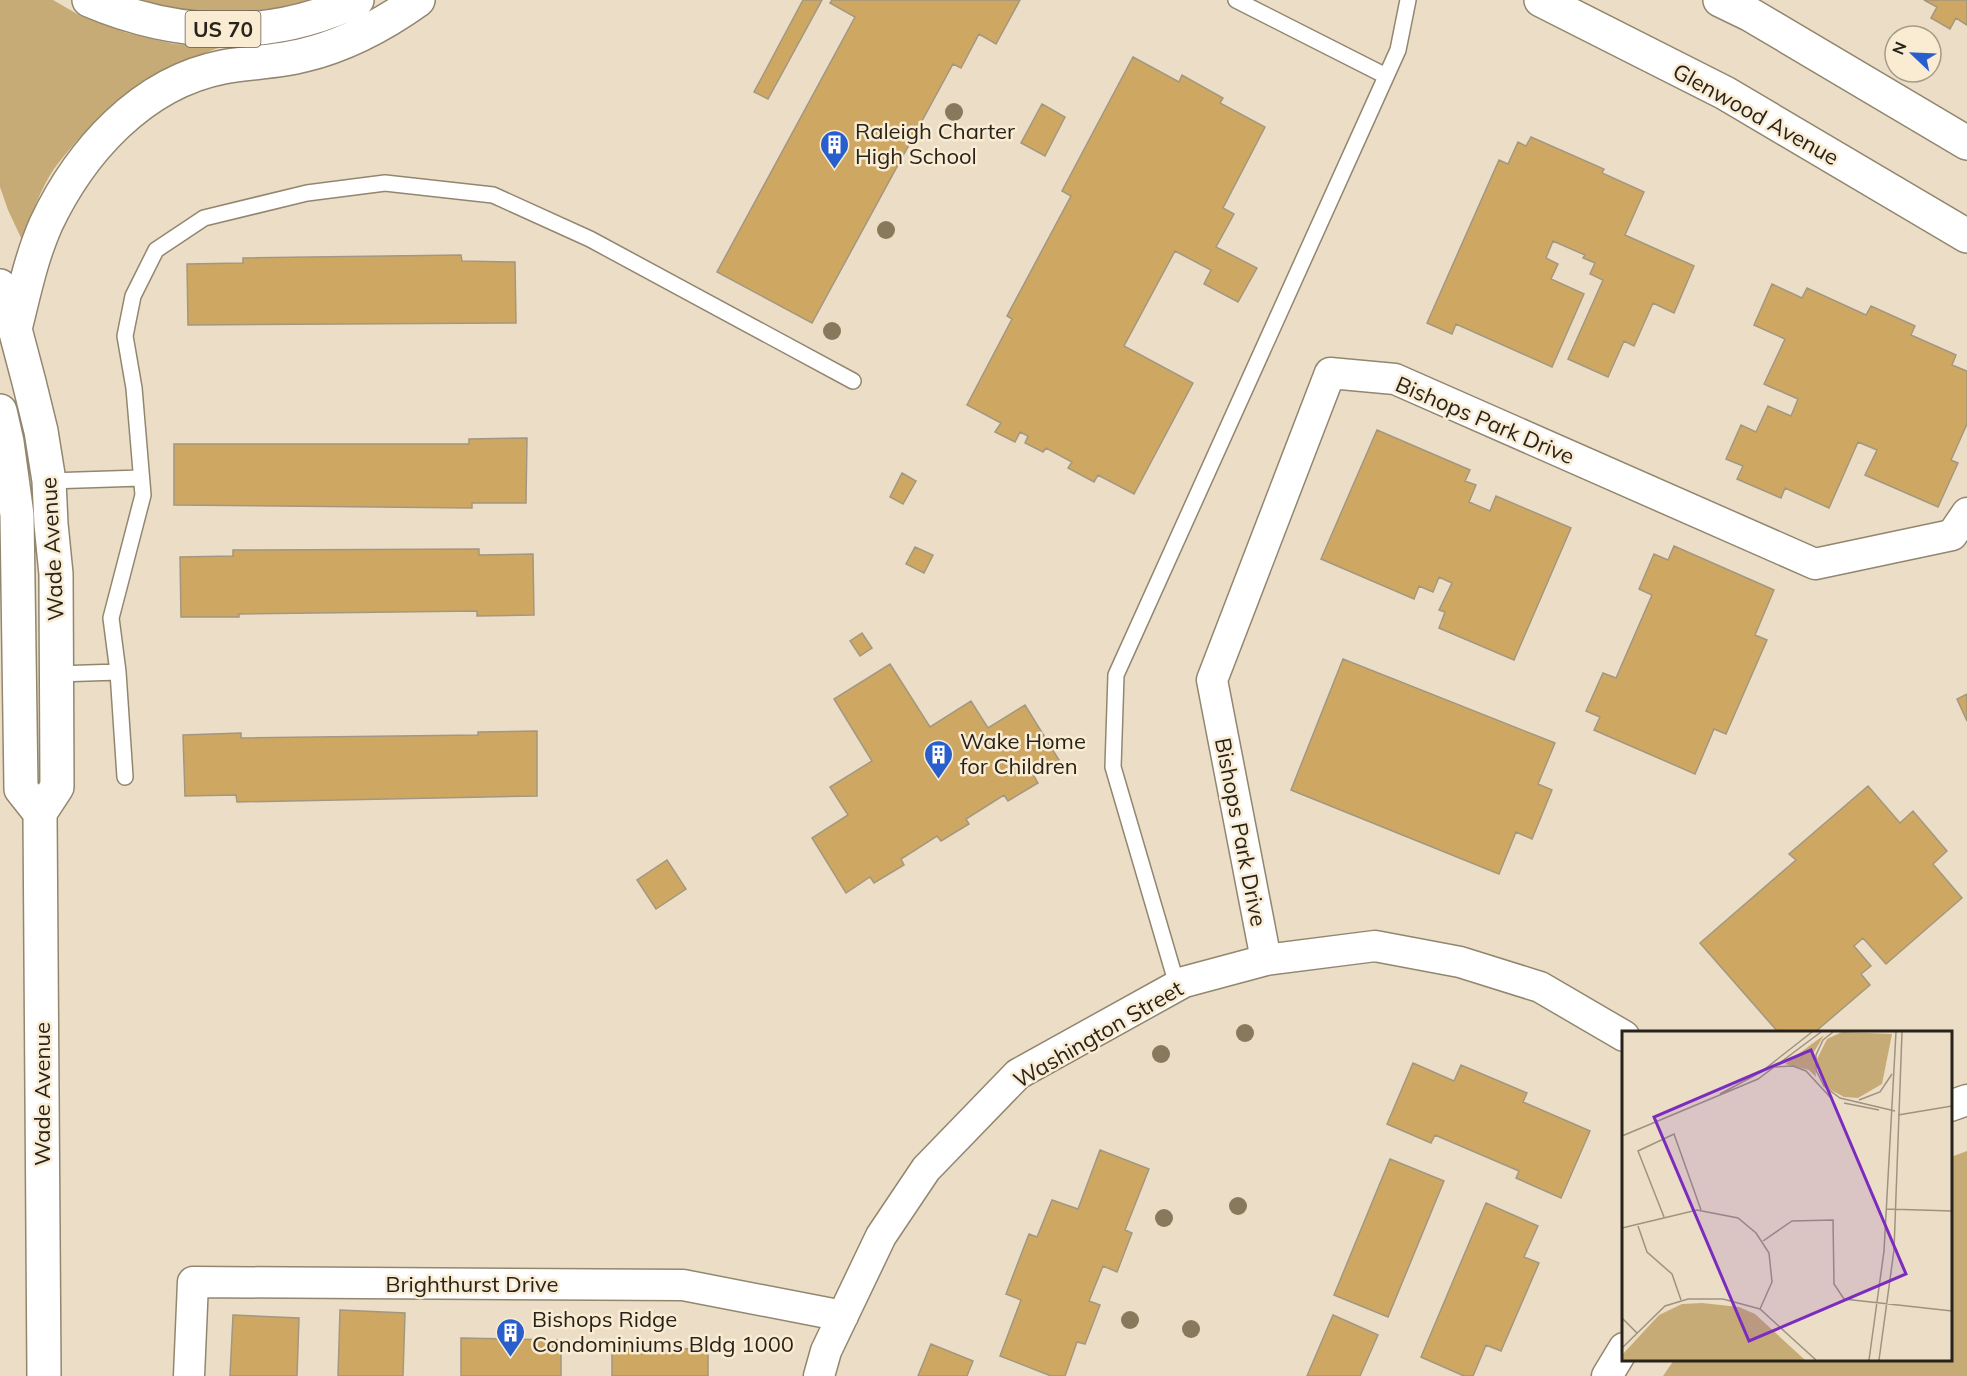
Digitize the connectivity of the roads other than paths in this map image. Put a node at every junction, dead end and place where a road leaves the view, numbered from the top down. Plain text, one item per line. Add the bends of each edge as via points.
1 (89, 0) edge
2 (357, 0) edge
3 (417, 0) edge
4 (1236, 0) edge
5 (1408, 0) edge
6 (1541, 0) edge
7 (1720, 0) edge
8 (1386, 76) junction
9 (1967, 143) edge
10 (1967, 236) edge
11 (0, 286) edge
12 (15, 329) junction
13 (853, 381) dead end
14 (0, 411) edge
15 (141, 478) junction
16 (50, 481) junction
17 (1967, 513) edge
18 (118, 672) junction
19 (57, 674) junction
20 (125, 777) dead end
21 (40, 813) junction
22 (1266, 960) junction
23 (1177, 985) junction
24 (1622, 1035) edge
25 (1967, 1100) edge
26 (1952, 1105) edge
27 (843, 1316) junction
28 (1622, 1350) edge
29 (44, 1376) edge
30 (189, 1376) edge
31 (819, 1376) edge
32 (1607, 1376) edge

1 - 2 main road, US 70 via 168,26 236,29 308,19
3 - 12 main road via 350,41 304,55 198,73 143,101 104,137 67,184 30,267
4 - 8 lane
5 - 8 lane via 1398,50
6 - 10 main road, Glenwood Avenue via 1725,93
7 - 9 main road
8 - 23 lane via 1116,675 1113,767
11 - 12 main road, Wade Avenue
12 - 16 main road, Wade Avenue
13 - 15 lane via 590,239 494,195 385,183 307,193 204,218 156,250 133,296 125,336 134,388
14 - 21 main road, Wade Avenue via 17,515 21,789
15 - 16 lane
15 - 18 lane via 143,495 111,618
16 - 19 main road, Wade Avenue
17 - 22 street, Bishops Park Drive via 1952,535 1815,564 1395,379 1329,373 1212,680
18 - 19 lane
18 - 20 lane
19 - 21 main road, Wade Avenue via 57,787
21 - 29 main road, Wade Avenue
22 - 23 street, Washington Street
22 - 24 street, Washington Street via 1375,946 1460,962 1540,987
23 - 27 street, Washington Street via 1018,1074 926,1169 881,1236
25 - 26 street
27 - 30 street, Brighthurst Drive via 683,1286 193,1282
27 - 31 street, Washington Street
28 - 32 street

